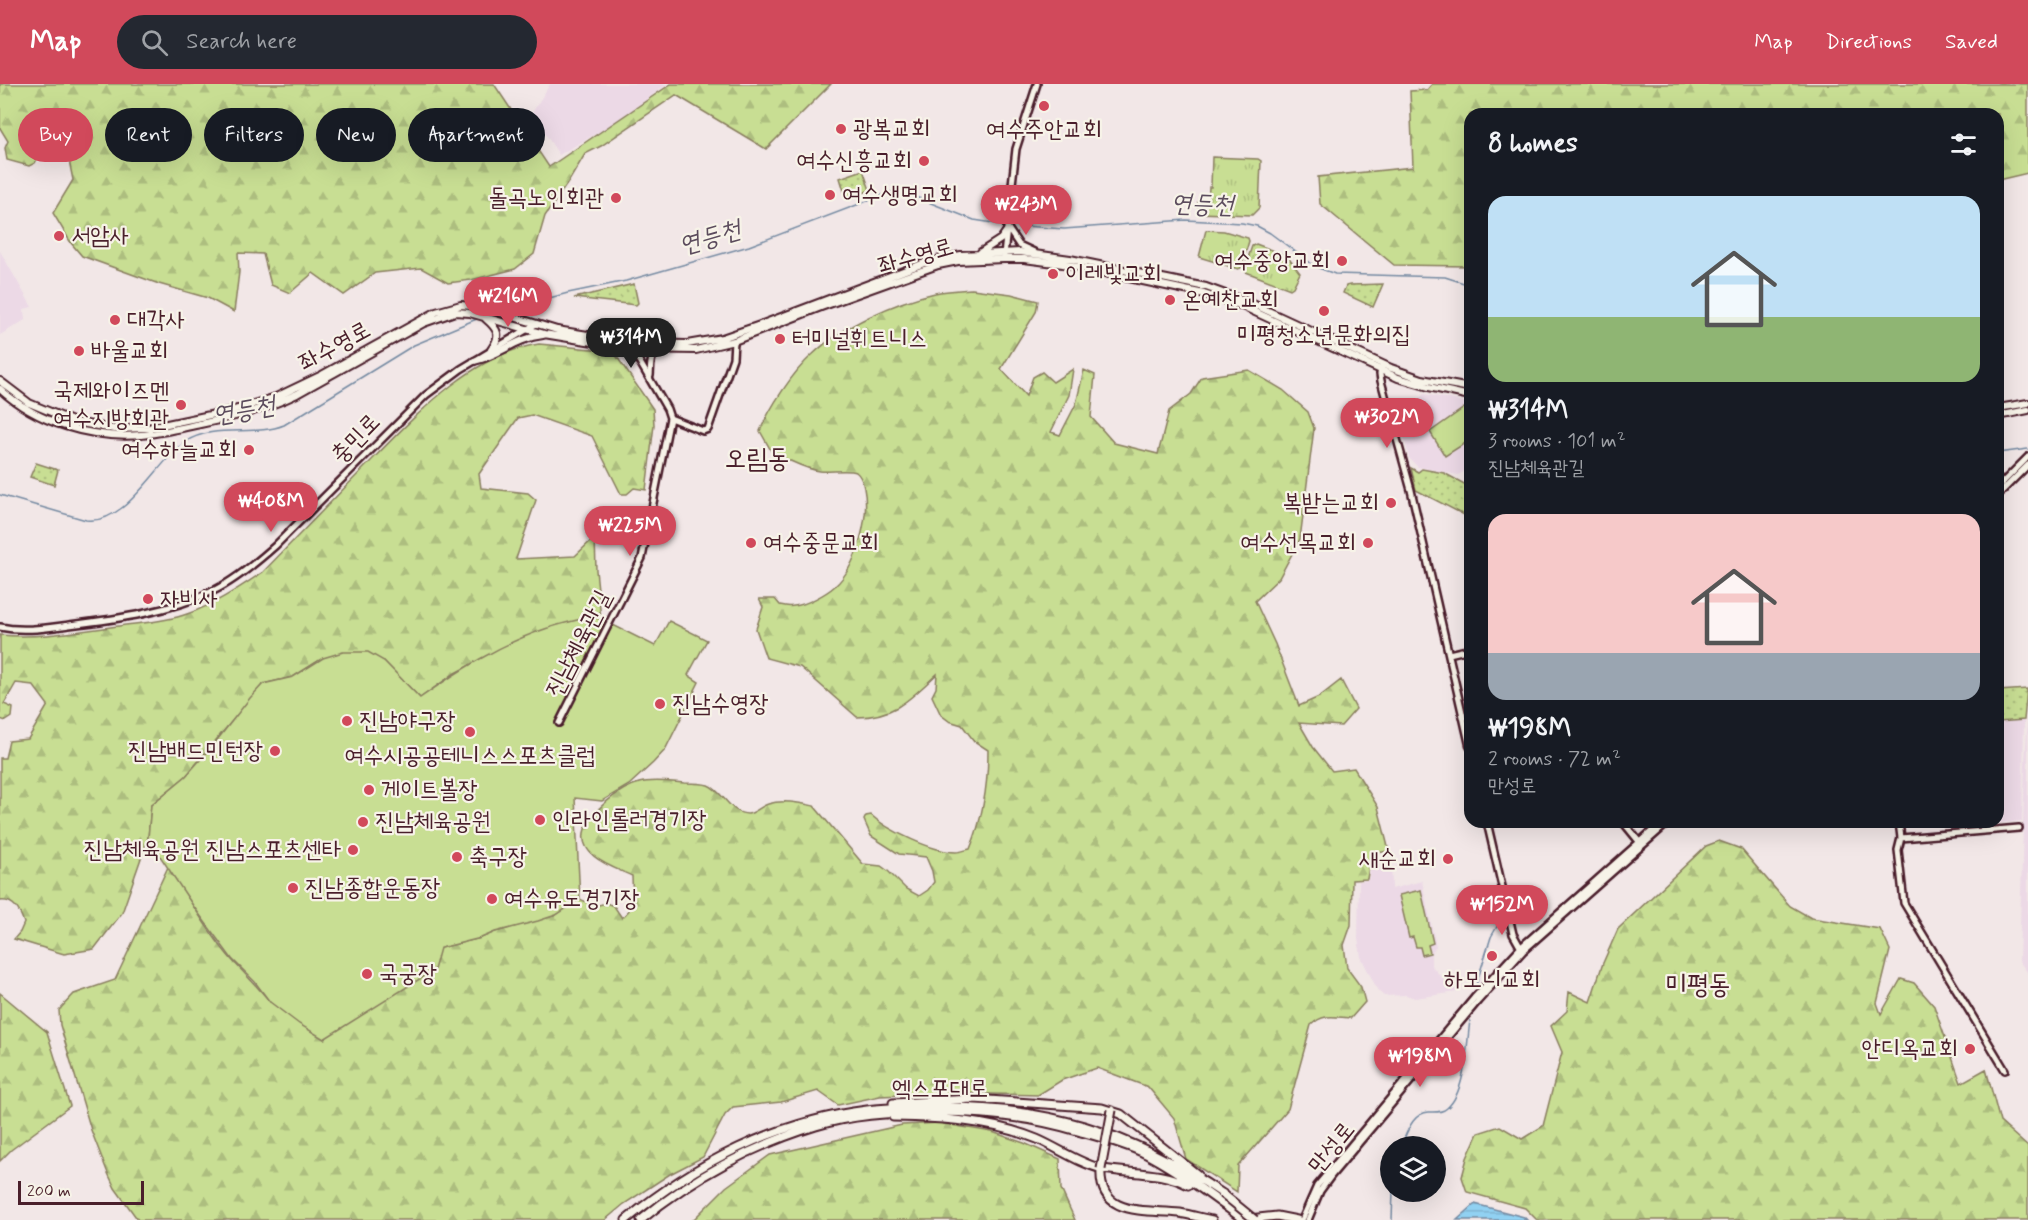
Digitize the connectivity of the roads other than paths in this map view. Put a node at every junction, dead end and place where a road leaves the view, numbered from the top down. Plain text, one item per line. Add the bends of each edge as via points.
1 (1037, 84) edge
2 (1006, 230) junction
3 (1038, 254) junction
4 (983, 255) junction
5 (1004, 255) junction
6 (1205, 291) junction
7 (505, 314) junction
8 (481, 316) junction
9 (536, 324) junction
10 (761, 328) junction
11 (529, 329) junction
12 (550, 335) junction
13 (734, 341) junction
14 (637, 346) junction
15 (491, 350) junction
16 (684, 351) junction
17 (474, 360) junction
18 (1381, 367) junction
19 (650, 378) junction
20 (1410, 378) junction
21 (0, 381) edge
22 (1464, 387) edge
23 (0, 389) edge
24 (1464, 394) edge
25 (2028, 403) edge
26 (2004, 407) edge
27 (2028, 410) edge
28 (2004, 415) edge
29 (670, 418) junction
30 (173, 427) junction
31 (2028, 457) edge
32 (2028, 465) edge
33 (2004, 481) edge
34 (2004, 489) edge
35 (1, 627) edge
36 (1464, 650) edge
37 (1449, 654) junction
38 (1464, 720) edge
39 (559, 723) dead end
40 (1488, 828) edge
41 (1628, 828) edge
42 (1657, 828) edge
43 (1662, 828) edge
44 (1899, 828) edge
45 (2019, 828) dead end
46 (1900, 838) junction
47 (1642, 844) junction
48 (1522, 950) junction
49 (2005, 1070) dead end
50 (1112, 1110) junction
51 (870, 1112) junction
52 (1101, 1169) junction
53 (1211, 1186) junction
54 (1206, 1194) junction
55 (1220, 1197) junction
56 (626, 1220) edge
57 (641, 1220) edge
58 (1212, 1220) edge
59 (1244, 1220) edge
60 (1255, 1220) edge
61 (1297, 1220) edge
62 (1302, 1220) edge
63 (1308, 1220) edge

1 - 2 street via 1016,149
2 - 3 street via 1018,245
2 - 4 main road
2 - 5 street
3 - 5 main road, 좌수영로
3 - 6 main road, 좌수영로
4 - 5 main road, 좌수영로
4 - 10 main road, 좌수영로 via 927,261
5 - 6 main road, 좌수영로
6 - 18 main road, 좌수영로 via 1253,304
7 - 8 main road via 500,319 482,313
7 - 9 main road, 좌수영로
7 - 30 main road, 좌수영로 via 461,305 436,312 276,397
8 - 11 main road, 좌수영로
8 - 15 main road via 494,327 498,338
8 - 30 main road, 좌수영로 via 449,313 279,403 236,416
9 - 11 street, 충민로
9 - 14 main road, 좌수영로
10 - 13 main road, 좌수영로
10 - 14 main road, 좌수영로 via 699,343
11 - 12 main road, 좌수영로
11 - 15 street, 충민로
12 - 14 main road, 좌수영로
12 - 17 main road via 515,342
13 - 16 main road, 좌수영로
13 - 29 street via 733,358 708,429
14 - 16 main road, 좌수영로
14 - 19 street via 638,359
15 - 17 street, 충민로
16 - 19 street via 655,352
17 - 35 street, 충민로 via 426,395 275,546 223,586 149,612 42,628
18 - 20 main road, 좌수영로
18 - 37 street via 1381,381
19 - 29 street
20 - 22 main road, 좌수영로
20 - 24 main road, 좌수영로
21 - 30 main road, 좌수영로 via 29,403 82,424 131,430
23 - 30 main road, 좌수영로 via 36,414 83,431 121,436
25 - 26 main road
27 - 28 main road
29 - 39 street, 진남체육관길 via 642,558
31 - 33 street
32 - 34 street
36 - 37 street
37 - 38 street
40 - 48 street via 1513,934
41 - 47 street
42 - 47 street, 만성로
43 - 47 street, 만성로
44 - 46 street
45 - 46 street
46 - 49 street via 1898,850 1906,907
47 - 48 street, 만성로
48 - 62 street, 만성로 via 1474,998 1323,1177
48 - 63 street, 만성로 via 1331,1176
50 - 51 highway via 974,1099 895,1103
50 - 52 highway, bridge
50 - 53 highway
51 - 52 highway via 882,1117 991,1125 1036,1138
51 - 53 highway, 엑스포대로 via 963,1106 1052,1116 1146,1149
51 - 54 highway, 엑스포대로 via 962,1112 1048,1122 1144,1154
51 - 56 highway, 엑스포대로 via 829,1116 745,1144 699,1168
51 - 57 highway, 엑스포대로 via 766,1145 699,1179
52 - 54 highway via 1170,1176
52 - 58 highway via 1104,1190 1121,1207
53 - 55 highway, 엑스포대로
54 - 55 highway, 엑스포대로
55 - 59 highway, 엑스포대로
55 - 60 highway, 엑스포대로, bridge
59 - 61 highway via 1277,1216

